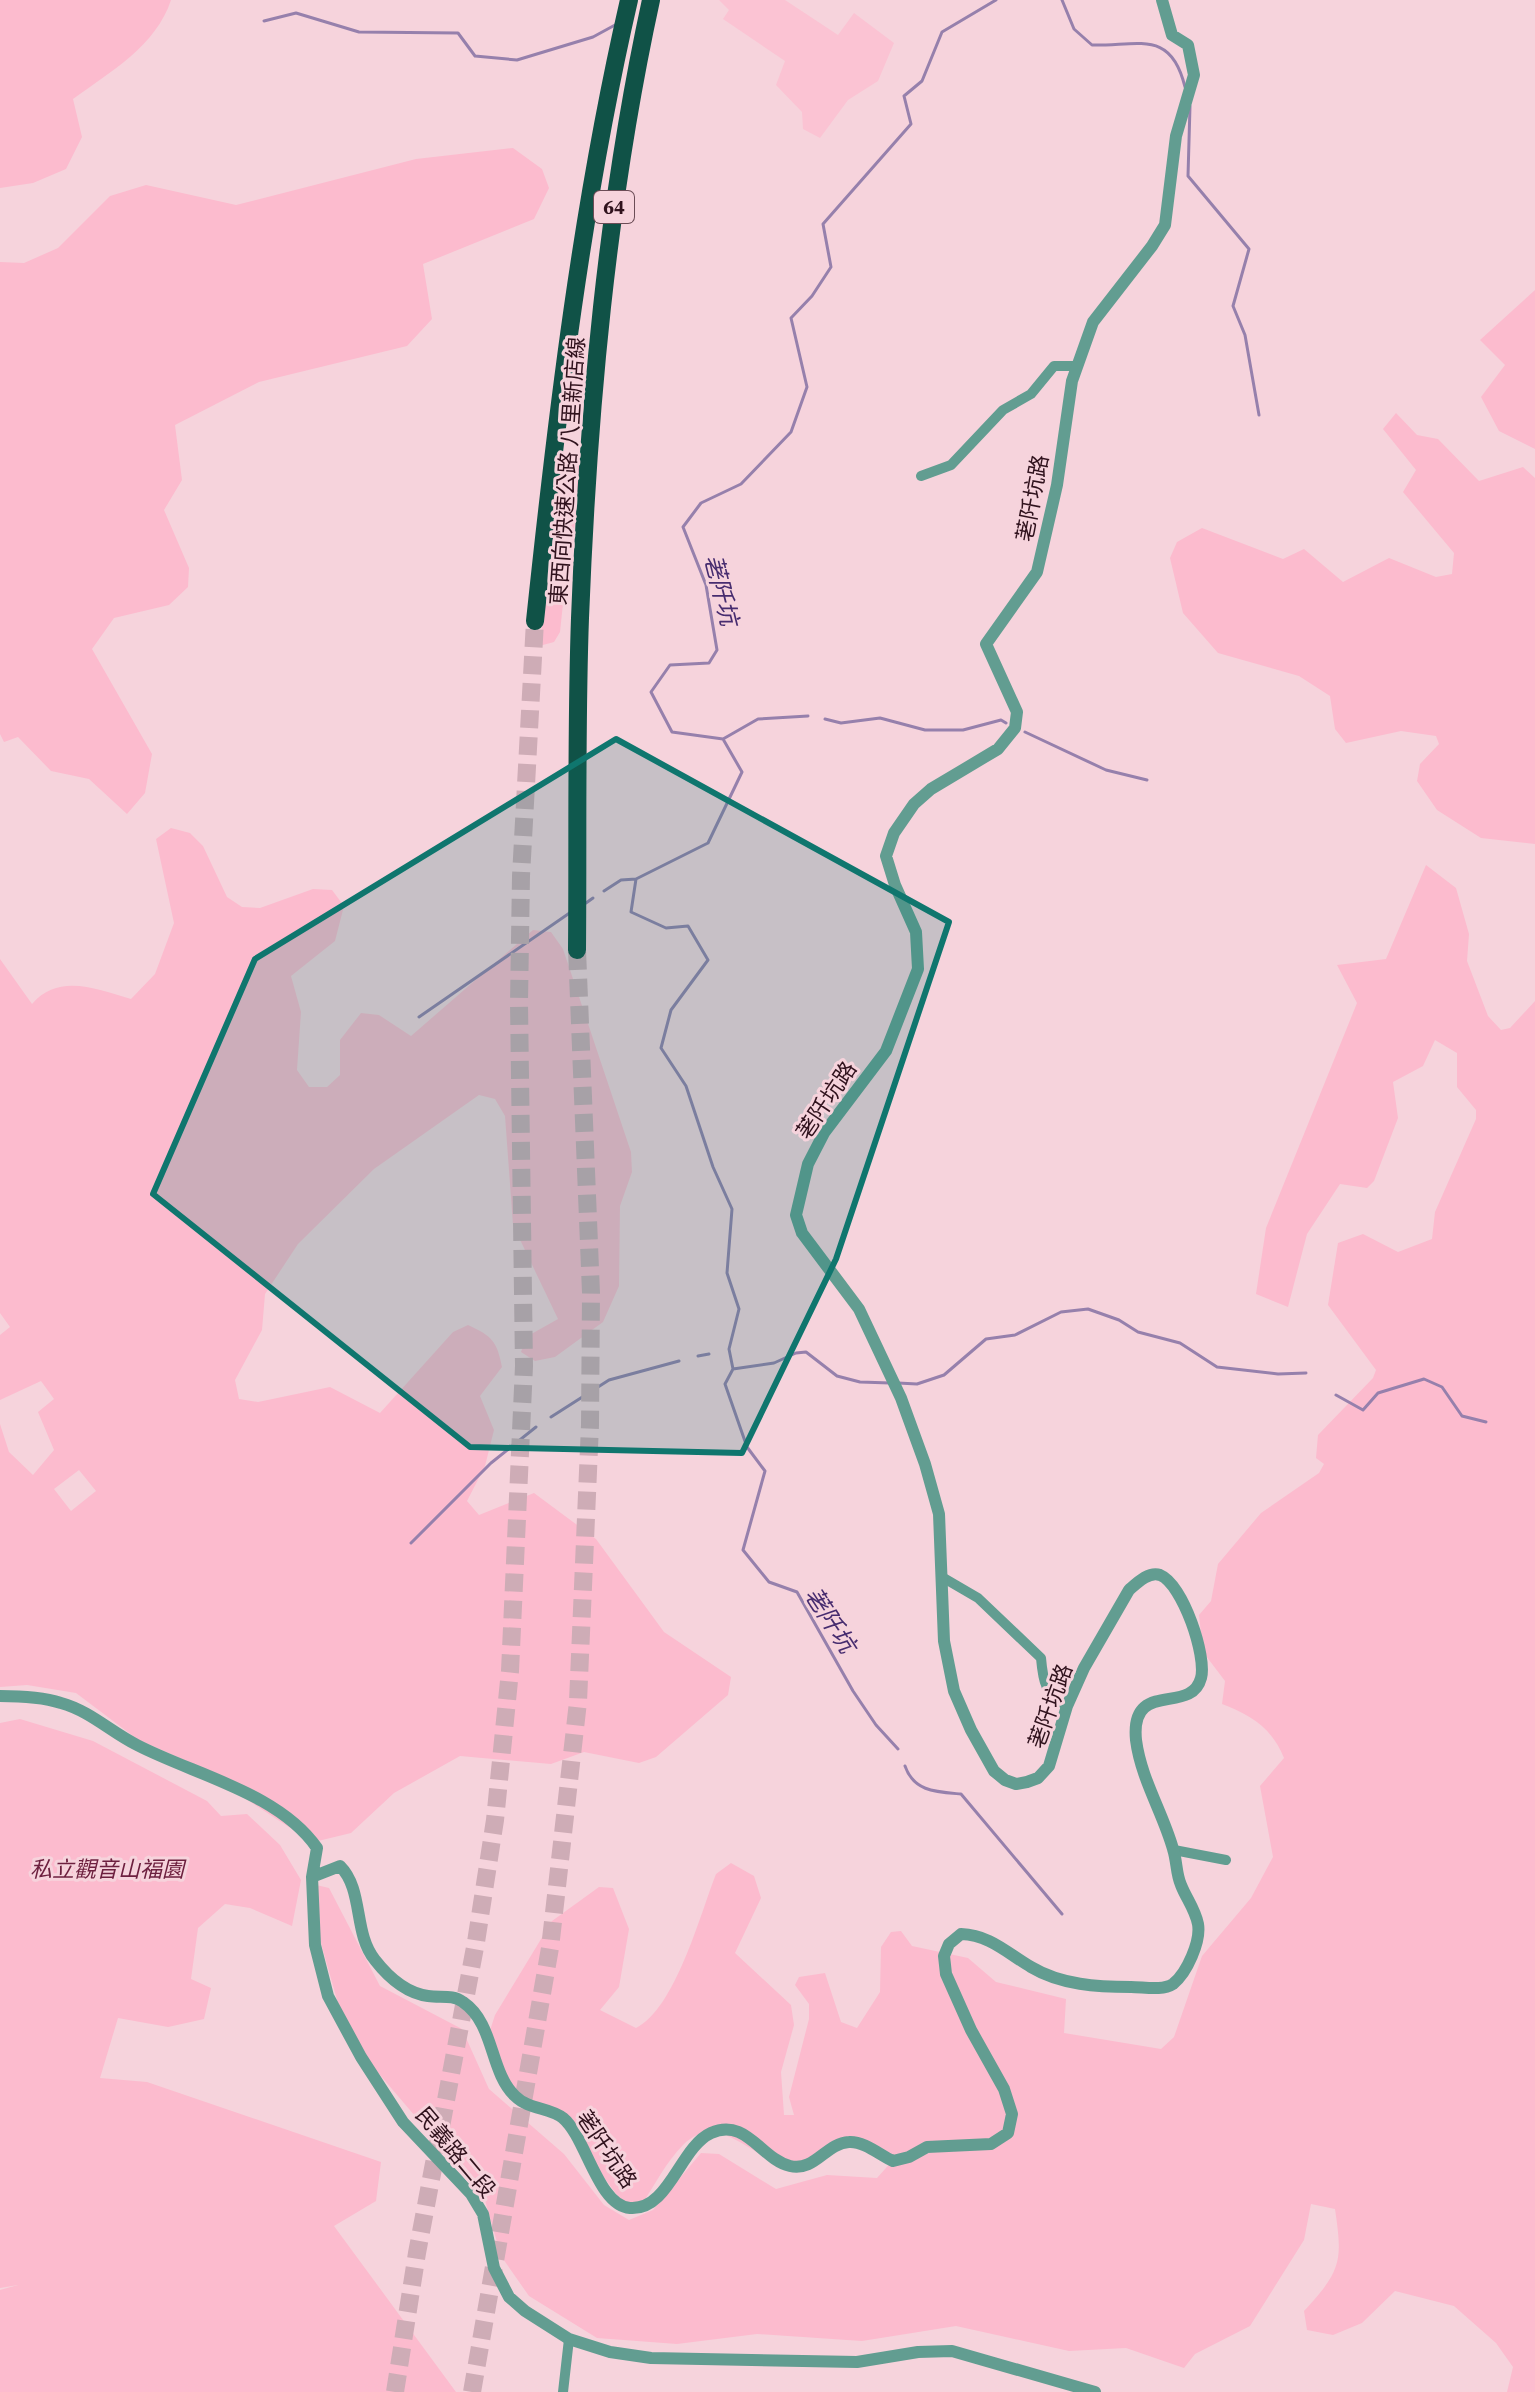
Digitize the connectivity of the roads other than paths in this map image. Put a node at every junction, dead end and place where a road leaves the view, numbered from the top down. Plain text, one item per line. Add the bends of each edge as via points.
1 (629, 0) edge
2 (651, 0) edge
3 (1162, 0) edge
4 (1075, 366) junction
5 (921, 476) dead end
6 (535, 621) tunnel mouth
7 (577, 950) tunnel mouth
8 (942, 1577) junction
9 (0, 1696) edge
10 (1067, 1706) junction
11 (1174, 1850) junction
12 (1226, 1860) dead end
13 (312, 1877) junction
14 (569, 2339) junction
15 (563, 2392) edge
16 (1095, 2392) edge

1 - 6 highway, 東西向快速公路 八里新店線 / 64 via 596,155 568,335
2 - 7 highway, 東西向快速公路 八里新店線 / 64 via 615,205 593,416 580,618
3 - 4 street, 荖阡坑路 via 1172,35 1188,45 1194,75 1176,136 1165,225 1093,322
4 - 5 street via 1054,366 1031,394 1003,410 951,465
4 - 8 street, 荖阡坑路 via 1037,572 986,644 1017,712 1015,728 998,749 931,789 894,833 886,856 916,932 918,969 886,1051 824,1133 808,1164 796,1215 802,1233 859,1309 896,1388 939,1514
8 - 10 street via 978,1598 1041,1658 1043,1685
8 - 10 street, 荖阡坑路 via 944,1641 954,1691 994,1771 1016,1784 1038,1778 1049,1766
9 - 13 street, 民義路二段 via 61,1703 91,1715 135,1744 287,1816 317,1848
10 - 11 street, 荖阡坑路 via 1129,1590 1150,1574 1170,1582 1188,1610 1202,1676 1195,1690 1149,1702 1136,1724 1141,1765
11 - 12 street
11 - 13 street, 荖阡坑路 via 1180,1884 1199,1927 1187,1965 1165,1988 1098,1987 1064,1980 1033,1968 978,1934 961,1934 949,1944 946,1974 1004,2089 1012,2114 1008,2133 991,2144 927,2147 893,2161 849,2142 813,2163 793,2167 774,2161 745,2134 726,2130 711,2133 694,2146 664,2192 630,2208 606,2192 562,2117 529,2107 514,2096 476,2014 463,2001 412,1992 372,1957 362,1938 350,1875 340,1866
13 - 14 street, 民義路二段 via 315,1945 328,1996 341,2020 403,2122 471,2194 483,2214 494,2268 509,2297
14 - 15 street
14 - 16 street, 民義路二段 via 651,2358 857,2362 952,2351

